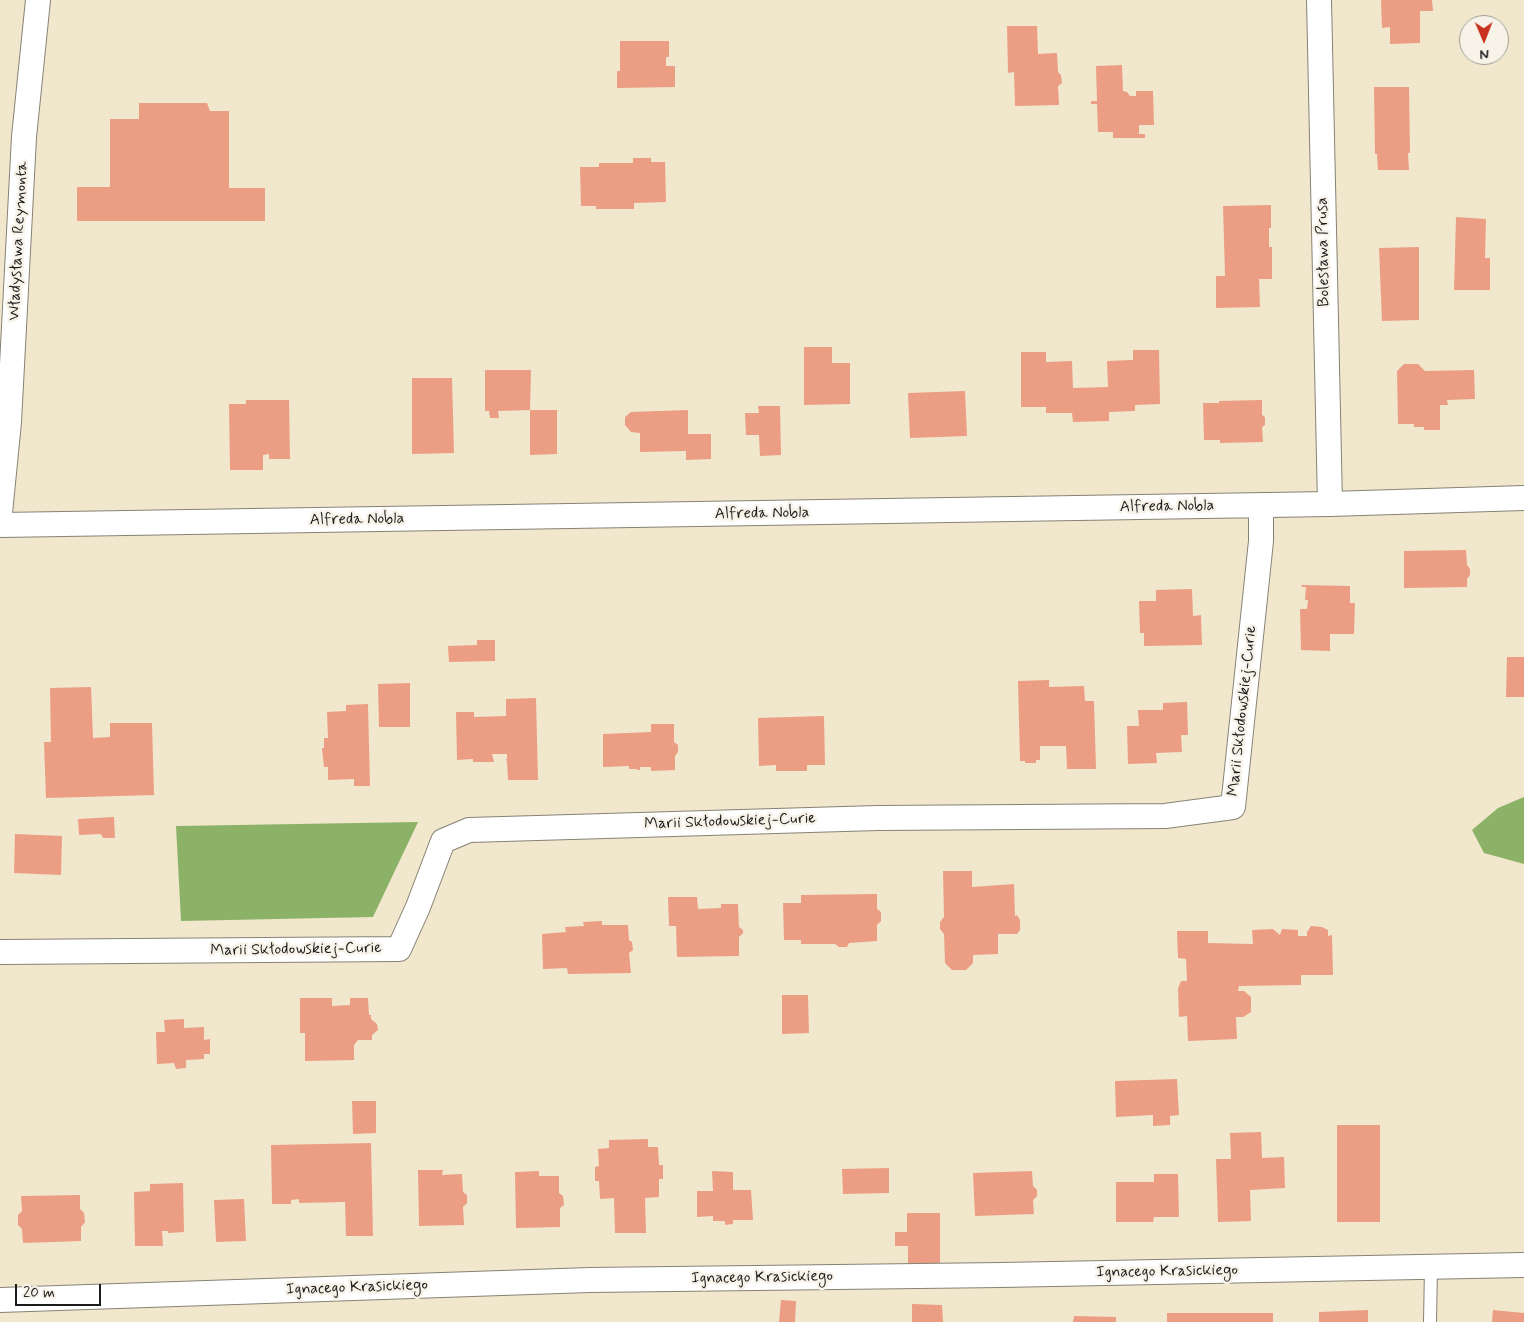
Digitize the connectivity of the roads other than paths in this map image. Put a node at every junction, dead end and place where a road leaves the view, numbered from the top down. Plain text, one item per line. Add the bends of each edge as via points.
1 (38, 0) edge
2 (1318, 0) edge
3 (1524, 498) edge
4 (1330, 504) junction
5 (1261, 505) junction
6 (0, 513) edge
7 (0, 525) edge
8 (0, 952) edge
9 (1524, 1265) edge
10 (1431, 1267) junction
11 (0, 1300) edge
12 (1430, 1322) edge

1 - 6 street, Władysława Reymonta via 24,137 9,422
2 - 4 street, Bolesława Prusa
3 - 4 street, Alfreda Nobla
4 - 5 street, Alfreda Nobla
5 - 7 street, Alfreda Nobla
5 - 8 street, Marii Skłodowskiej-Curie via 1261,541 1233,806 1165,816 878,818 469,830 443,841 399,949
9 - 10 street, Ignacego Krasickiego
10 - 11 street, Ignacego Krasickiego via 590,1280
10 - 12 lane

